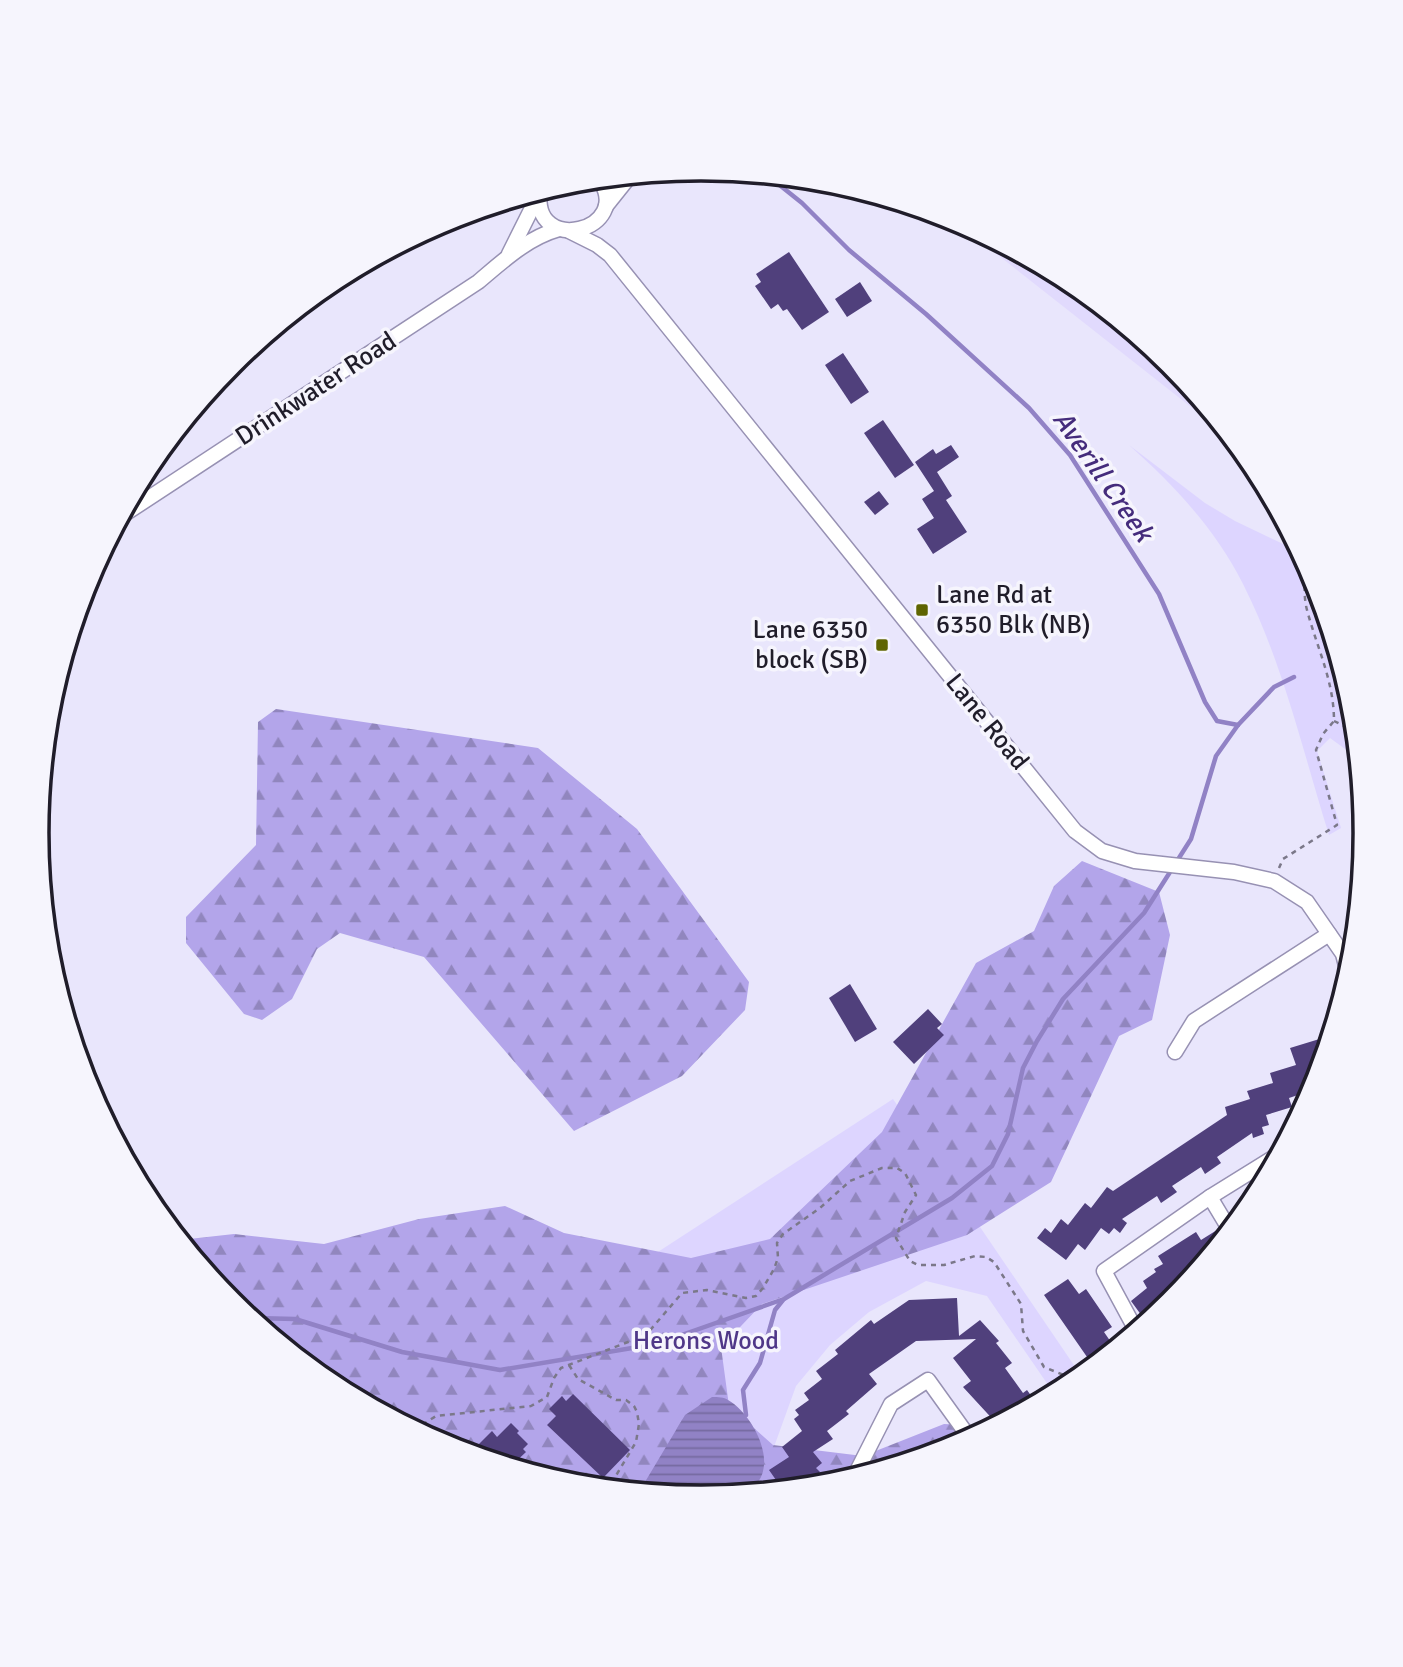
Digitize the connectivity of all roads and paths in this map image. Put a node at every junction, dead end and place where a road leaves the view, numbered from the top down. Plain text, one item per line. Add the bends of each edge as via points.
1 (622, 186) edge
2 (603, 189) edge
3 (540, 201) edge
4 (535, 203) edge
5 (603, 210) junction
6 (564, 230) junction
7 (610, 255) junction
8 (508, 256) junction
9 (136, 507) edge
10 (1305, 587) edge
11 (1334, 721) junction
12 (1344, 726) edge
13 (1273, 881) junction
14 (1329, 934) junction
15 (1342, 953) edge
16 (1175, 1052) dead end
17 (1267, 1160) edge
18 (1210, 1197) junction
19 (1225, 1222) edge
20 (1132, 1324) edge
21 (569, 1365) junction
22 (1065, 1375) edge
23 (424, 1424) edge
24 (964, 1430) edge
25 (859, 1466) edge
26 (614, 1480) edge

1 - 5 street
2 - 5 street, Lane Road
3 - 6 street via 550,223
4 - 8 street, Drinkwater Road
5 - 6 street, Drinkwater Road via 588,227
5 - 7 street, Lane Road
6 - 7 street, Lane Road
6 - 8 street, Drinkwater Road via 531,241
7 - 13 street, Lane Road via 1075,831 1102,851 1135,861
8 - 9 street, Drinkwater Road via 478,282
10 - 11 path via 1307,609 1334,698
11 - 12 path
11 - 13 path via 1316,750 1336,825 1283,859
13 - 14 street, Lane Road via 1307,902
14 - 15 street, Lane Road
14 - 16 street via 1194,1021
17 - 18 street
18 - 19 street
18 - 20 street via 1104,1270
21 - 22 path via 646,1335 682,1293 708,1290 756,1296 774,1269 777,1243 783,1234 849,1181 882,1168 897,1168 905,1173 916,1195 896,1238 910,1261 944,1265 986,1256 1021,1304 1023,1331 1044,1367
21 - 23 path via 554,1378 547,1397 531,1406 436,1416
21 - 26 path via 578,1379 616,1400 626,1400 637,1412 636,1442
24 - 25 street via 928,1380 891,1404

